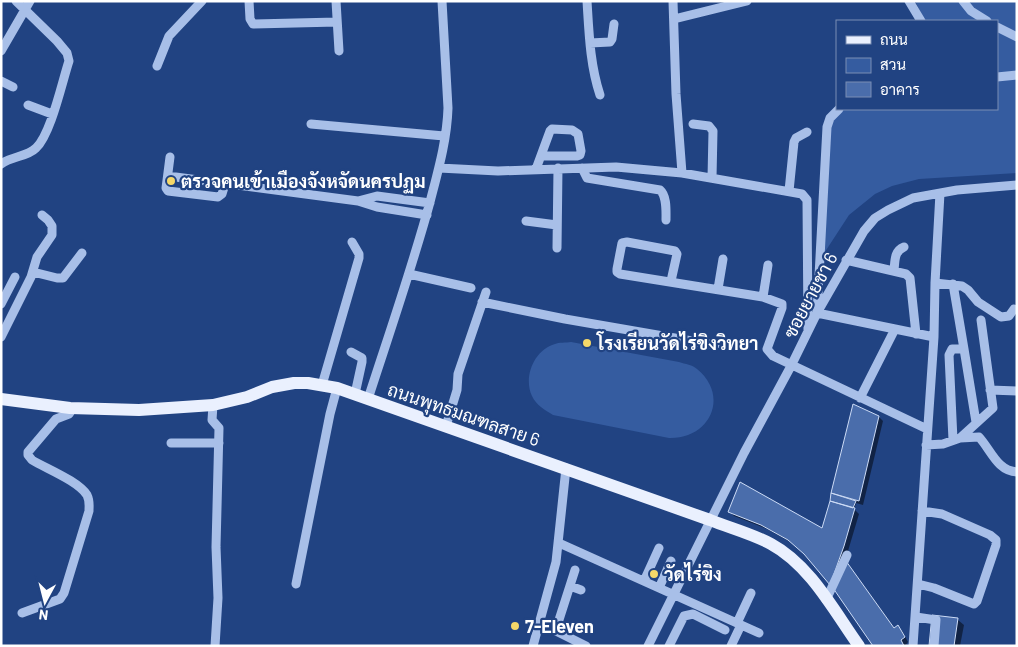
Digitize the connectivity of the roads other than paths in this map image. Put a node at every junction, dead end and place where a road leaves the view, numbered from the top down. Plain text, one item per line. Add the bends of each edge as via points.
1 (16, 1) edge
2 (202, 1) edge
3 (249, 1) edge
4 (336, 1) edge
5 (442, 1) edge
6 (587, 1) edge
7 (673, 1) edge
8 (747, 1) edge
9 (909, 1) edge
10 (962, 1) edge
11 (28, 5) edge
12 (674, 19) junction
13 (920, 20) edge
14 (985, 20) edge
15 (337, 22) junction
16 (614, 24) dead end
17 (998, 28) edge
18 (1017, 37) edge
19 (590, 43) junction
20 (1, 51) edge
21 (339, 51) dead end
22 (157, 66) dead end
23 (1017, 76) edge
24 (998, 77) edge
25 (1, 81) edge
26 (13, 87) dead end
27 (600, 95) dead end
28 (28, 105) dead end
29 (838, 110) edge
30 (52, 114) junction
31 (311, 124) dead end
32 (693, 124) dead end
33 (807, 132) dead end
34 (444, 136) junction
35 (541, 156) junction
36 (170, 157) dead end
37 (1, 164) edge
38 (439, 168) junction
39 (558, 168) junction
40 (582, 168) junction
41 (536, 169) junction
42 (682, 173) junction
43 (168, 176) junction
44 (712, 178) junction
45 (225, 184) junction
46 (1017, 185) edge
47 (789, 191) junction
48 (940, 193) junction
49 (358, 201) junction
50 (430, 203) junction
51 (42, 215) dead end
52 (427, 215) junction
53 (666, 220) dead end
54 (526, 221) dead end
55 (557, 225) junction
56 (352, 242) dead end
57 (904, 247) dead end
58 (557, 248) dead end
59 (82, 253) dead end
60 (723, 259) dead end
61 (846, 260) junction
62 (768, 265) dead end
63 (894, 271) junction
64 (33, 272) junction
65 (408, 274) junction
66 (15, 277) dead end
67 (672, 281) junction
68 (935, 284) junction
69 (953, 284) junction
70 (471, 288) dead end
71 (718, 290) junction
72 (486, 292) dead end
73 (763, 297) junction
74 (482, 302) junction
75 (1, 304) edge
76 (1014, 309) dead end
77 (817, 313) junction
78 (981, 320) dead end
79 (895, 329) junction
80 (808, 334) junction
81 (916, 334) junction
82 (1, 337) edge
83 (934, 338) junction
84 (715, 345) dead end
85 (964, 349) junction
86 (351, 352) dead end
87 (791, 366) junction
88 (322, 385) junction
89 (337, 388) junction
90 (990, 390) junction
91 (1017, 391) edge
92 (355, 394) junction
93 (860, 398) junction
94 (368, 399) junction
95 (1, 400) edge
96 (213, 405) junction
97 (72, 408) junction
98 (976, 422) junction
99 (446, 426) junction
100 (927, 429) junction
101 (957, 439) junction
102 (219, 442) junction
103 (171, 443) dead end
104 (926, 445) junction
105 (566, 468) junction
106 (1017, 472) edge
107 (922, 511) junction
108 (710, 520) junction
109 (559, 543) junction
110 (659, 548) dead end
111 (847, 555) dead end
112 (672, 561) dead end
113 (575, 570) dead end
114 (644, 581) junction
115 (296, 584) dead end
116 (918, 584) junction
117 (570, 586) junction
118 (660, 588) junction
119 (581, 590) dead end
120 (751, 593) dead end
121 (673, 594) junction
122 (826, 600) junction
123 (22, 613) dead end
124 (916, 617) junction
125 (540, 623) junction
126 (558, 623) dead end
127 (739, 624) junction
128 (725, 630) dead end
129 (759, 633) dead end
130 (215, 646) edge
131 (532, 646) edge
132 (586, 646) edge
133 (648, 646) edge
134 (669, 646) edge
135 (731, 646) edge
136 (859, 646) edge
137 (914, 646) edge
138 (934, 646) edge

1 - 11 street
2 - 22 street via 170,36
3 - 15 street via 253,24
4 - 15 street
5 - 34 street via 448,108
6 - 19 street
7 - 12 street
8 - 12 street
9 - 13 street
10 - 14 street via 970,11
11 - 20 street
11 - 30 street via 68,53 69,62
12 - 42 street
15 - 21 street
16 - 19 street via 610,42
17 - 18 street
19 - 27 street via 594,78
23 - 24 street
25 - 26 street
28 - 30 street
29 - 77 street via 827,127
30 - 37 street via 36,149
31 - 34 street
32 - 44 street via 709,126 713,131
33 - 47 street via 794,142
34 - 38 street
35 - 35 street via 580,155 578,134 572,130 550,131
35 - 41 street
36 - 43 street
38 - 41 street
38 - 50 street
39 - 40 street
39 - 41 street
39 - 55 street
40 - 42 street via 616,167
40 - 53 street via 587,178 660,190 665,197
42 - 44 street
43 - 45 street
43 - 45 street via 168,191 218,196
44 - 47 street
45 - 49 street
46 - 48 street, ซอยยายชา 6
47 - 80 street via 802,194 808,200
48 - 61 street, ซอยยายชา 6 via 913,198 875,218
48 - 68 street
49 - 50 street via 377,196
49 - 52 street
50 - 52 street
51 - 64 street via 53,231 37,257
52 - 65 street
54 - 55 street
55 - 58 street
56 - 88 street via 359,258
57 - 63 street via 896,253
59 - 64 street via 63,278
60 - 71 street
61 - 63 street
61 - 77 street, ซอยยายชา 6
62 - 73 street
63 - 81 street via 910,278
64 - 82 street
65 - 70 street
65 - 94 street
66 - 75 street
67 - 67 street via 675,251 622,243 617,272
67 - 71 street
68 - 69 street
68 - 83 street
69 - 76 street via 968,290 978,302 1001,317 1009,316
69 - 85 street
71 - 73 street
72 - 74 street
73 - 87 street via 782,304 767,349
74 - 84 street
74 - 99 street via 458,374 457,390
77 - 79 street
77 - 80 street, ซอยยายชา 6
78 - 90 street
79 - 81 street
79 - 93 street
80 - 87 street, ซอยยายชา 6
81 - 83 street
83 - 100 street
85 - 98 street
85 - 101 street via 952,349 949,355
86 - 92 street via 362,362
87 - 93 street
87 - 108 street, ซอยยายชา 6
88 - 89 main road, ถนนพุทธมณฑลสาย 6
88 - 96 main road, ถนนพุทธมณฑลสาย 6 via 282,384
89 - 92 main road, ถนนพุทธมณฑลสาย 6
89 - 115 street
90 - 91 street
90 - 98 street via 993,408
92 - 94 main road, ถนนพุทธมณฑลสาย 6
93 - 100 street
94 - 99 main road, ถนนพุทธมณฑลสาย 6
95 - 97 main road, ถนนพุทธมณฑลสาย 6
96 - 97 main road, ถนนพุทธมณฑลสาย 6 via 139,410
96 - 102 street via 212,420 219,428
97 - 123 street via 70,414 56,419 28,455 78,486 90,501 89,511 64,593 60,599
98 - 101 street
99 - 105 main road, ถนนพุทธมณฑลสาย 6
100 - 104 street
101 - 104 street
101 - 106 street via 979,437 1000,464
102 - 103 street
102 - 130 street
104 - 107 street
105 - 108 main road, ถนนพุทธมณฑลสาย 6
105 - 109 street
107 - 116 street
107 - 116 street via 942,514 990,535 996,540 996,545 978,601 974,604
108 - 121 street, ซอยยายชา 6
108 - 122 main road, ถนนพุทธมณฑลสาย 6 via 771,544 789,556
109 - 114 street
109 - 125 street
110 - 114 street
111 - 122 street
112 - 118 street
113 - 117 street
114 - 118 street
116 - 124 street
117 - 119 street
117 - 126 street
118 - 121 street
120 - 127 street
121 - 127 street
121 - 133 street, ซอยยายชา 6
122 - 136 main road, ถนนพุทธมณฑลสาย 6
124 - 137 street
124 - 138 street via 936,620
125 - 131 street
125 - 132 street
127 - 129 street
127 - 135 street
128 - 134 street via 689,614 684,616

